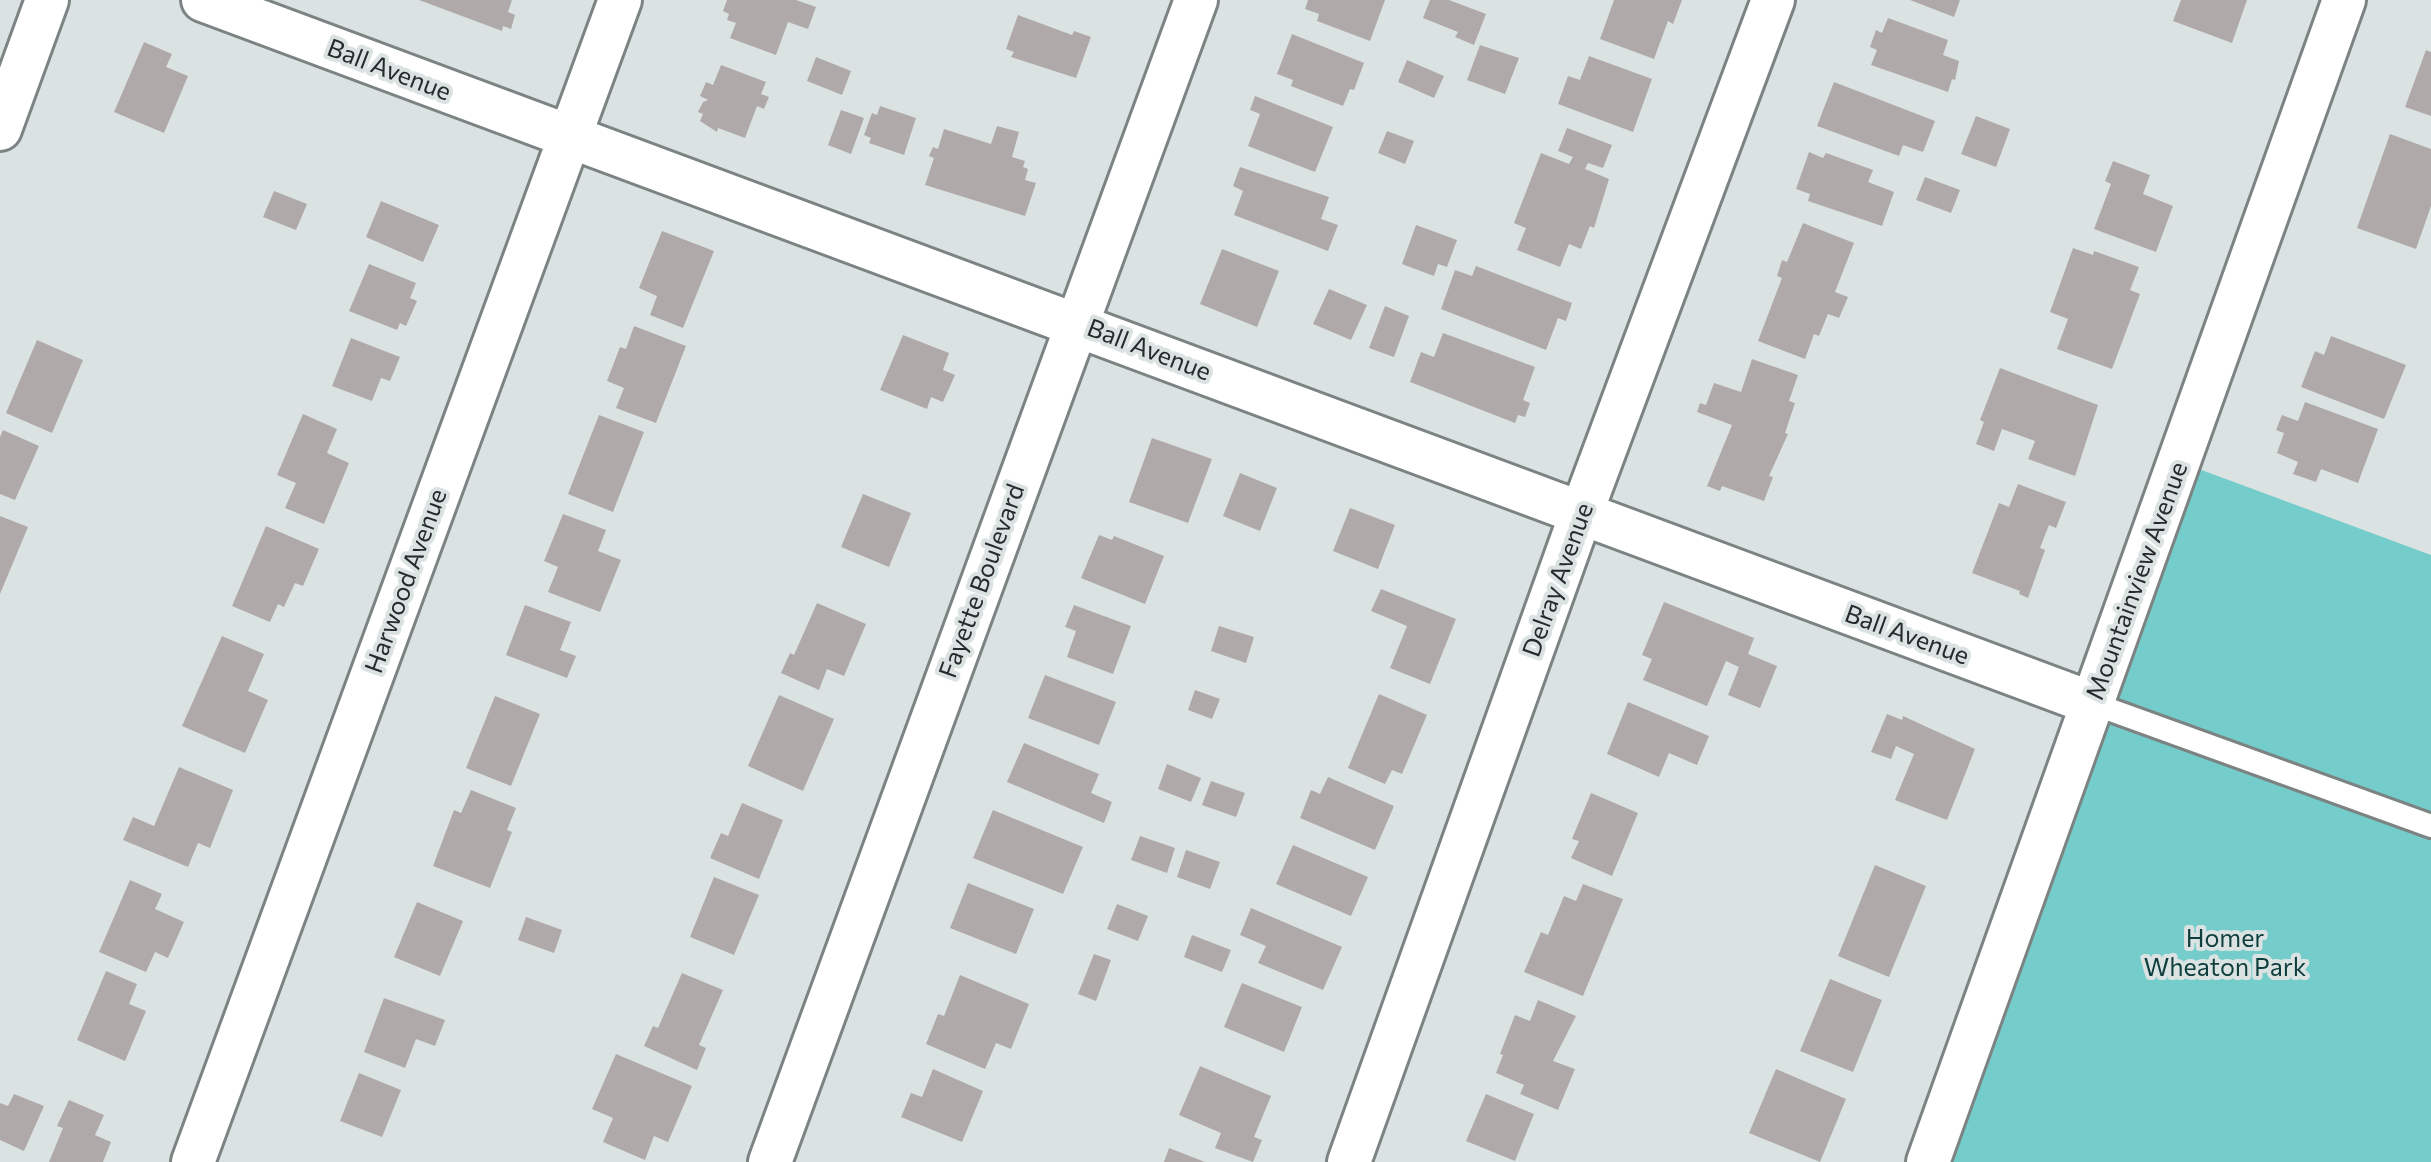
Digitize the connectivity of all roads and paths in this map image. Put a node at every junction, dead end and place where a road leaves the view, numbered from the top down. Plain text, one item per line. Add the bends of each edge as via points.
1 (47, 0) edge
2 (203, 0) edge
3 (620, 0) edge
4 (1196, 0) edge
5 (1772, 0) edge
6 (2344, 0) edge
7 (0, 129) edge
8 (568, 138) junction
9 (1076, 323) junction
10 (1582, 514) junction
11 (2094, 704) junction
12 (2431, 826) edge
13 (193, 1162) edge
14 (770, 1162) edge
15 (1348, 1162) edge
16 (1928, 1162) edge

1 - 7 street
2 - 8 street, Ball Avenue
3 - 8 street, Harwood Avenue
4 - 9 street, Fayette Boulevard
5 - 10 street, Delray Avenue
6 - 11 street, Mountainview Avenue
8 - 9 street, Ball Avenue
8 - 13 street, Harwood Avenue
9 - 10 street, Ball Avenue
9 - 14 street, Fayette Boulevard
10 - 11 street, Ball Avenue
10 - 15 street, Delray Avenue
11 - 12 lane
11 - 16 street, Mountainview Avenue

